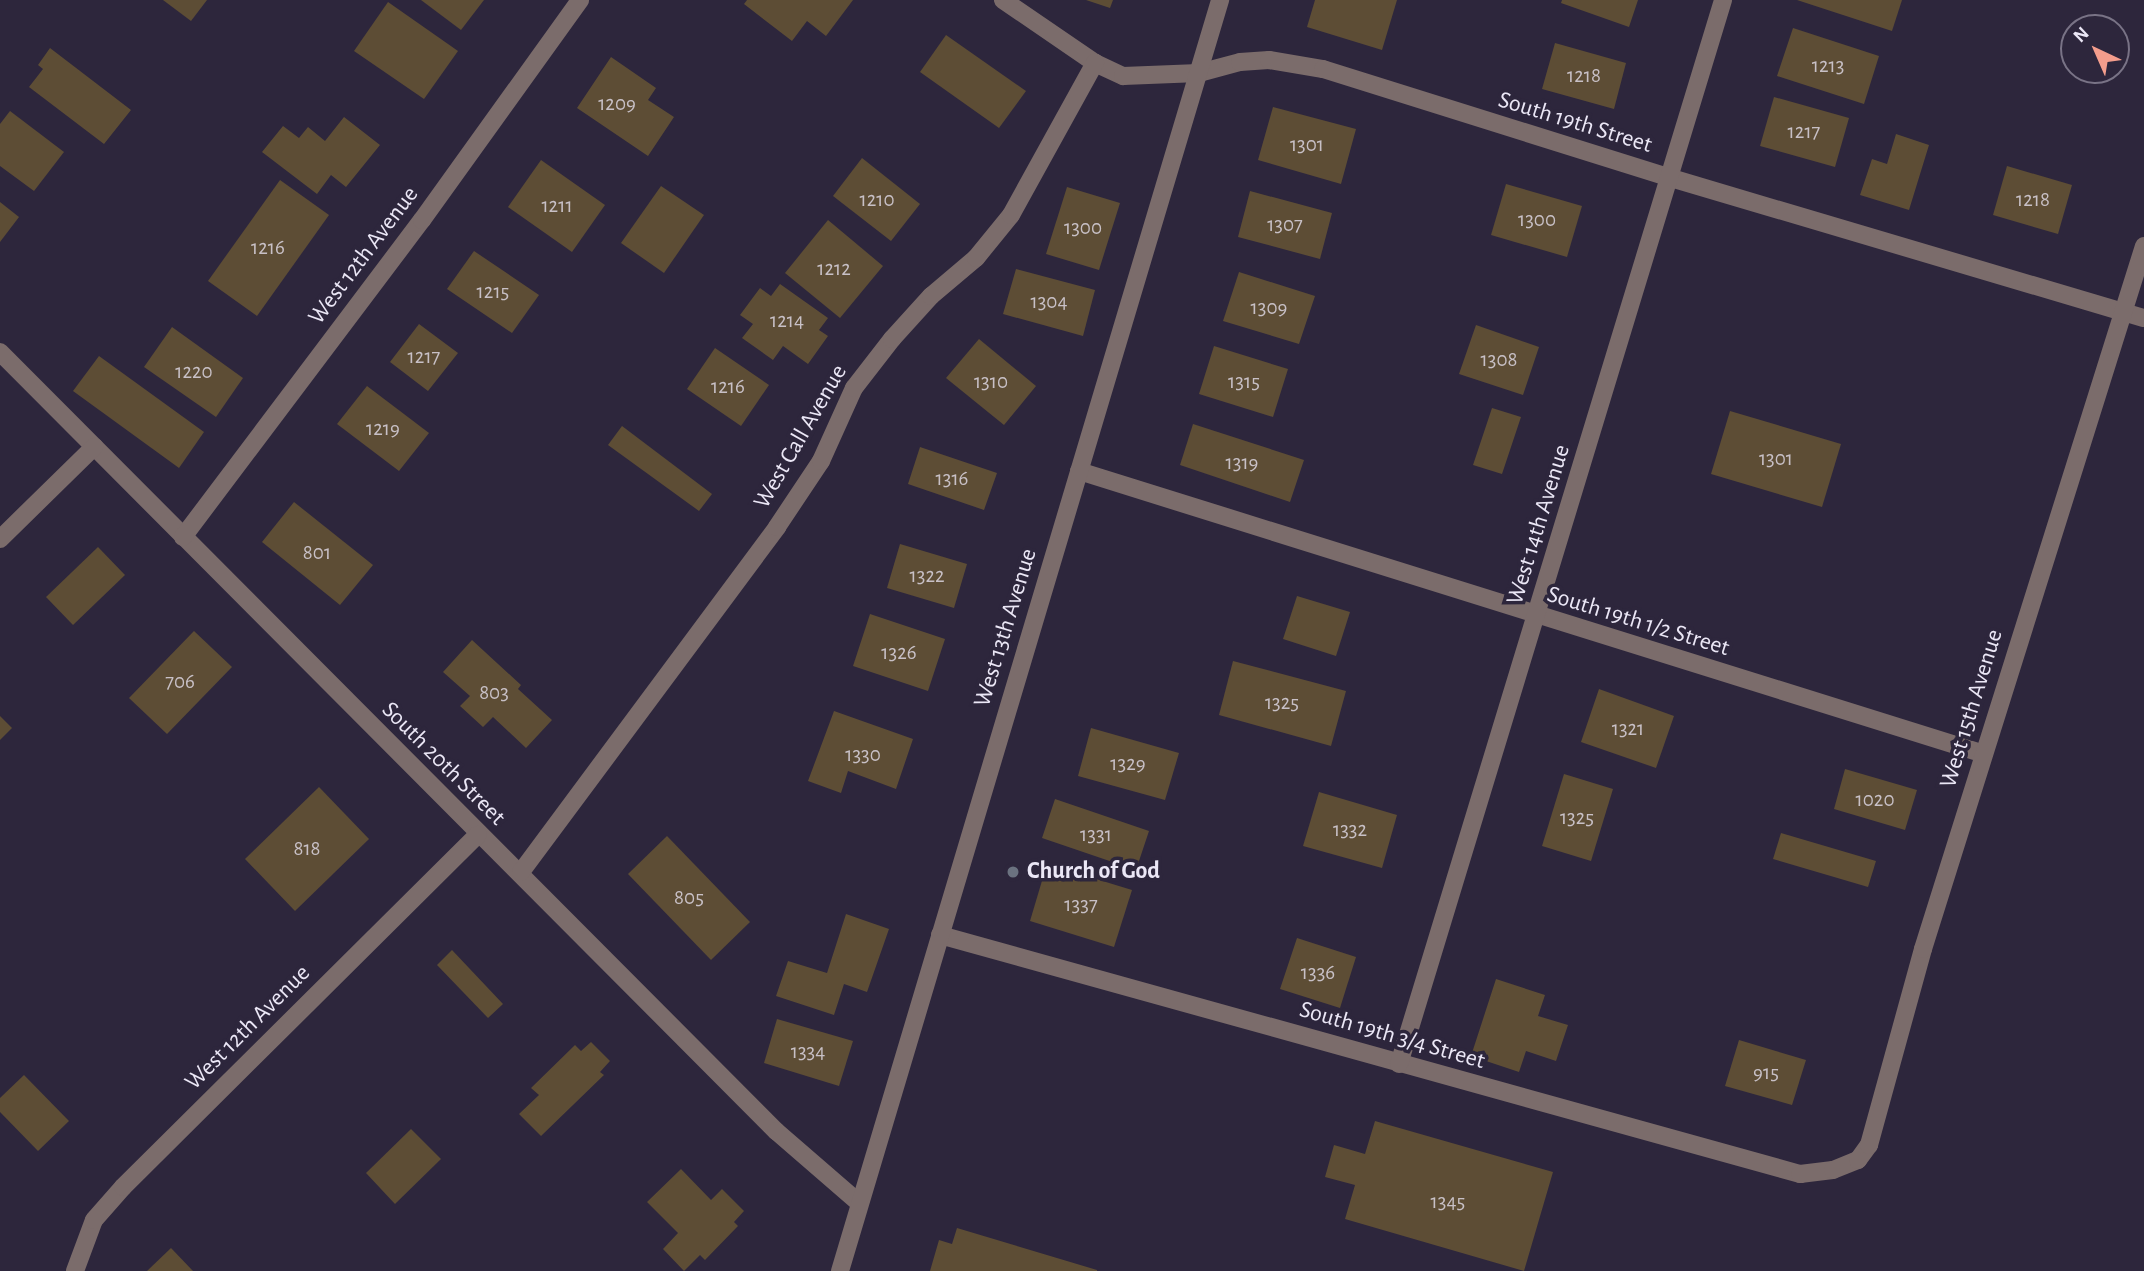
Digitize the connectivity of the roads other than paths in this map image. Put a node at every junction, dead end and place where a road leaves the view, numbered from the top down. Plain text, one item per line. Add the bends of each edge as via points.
1 (580, 0) edge
2 (1003, 0) edge
3 (1220, 0) edge
4 (1723, 0) edge
5 (1095, 63) junction
6 (1199, 73) junction
7 (1671, 178) junction
8 (2144, 246) edge
9 (2123, 312) junction
10 (2144, 318) edge
11 (0, 352) edge
12 (94, 447) junction
13 (1079, 471) junction
14 (183, 537) junction
15 (0, 539) edge
16 (1537, 616) junction
17 (1984, 754) junction
18 (478, 835) junction
19 (521, 872) junction
20 (940, 935) junction
21 (1399, 1064) junction
22 (1833, 1170) joint
23 (859, 1203) junction
24 (75, 1271) edge
25 (840, 1271) edge

1 - 14 street, West 12th Avenue via 422,220
2 - 5 street, South 19th Street
3 - 6 street, West 13th Avenue
4 - 7 street, West 14th Avenue
5 - 6 street, South 19th Street via 1123,76
5 - 19 street, West Call Avenue via 1011,215 975,258 931,296 854,388 821,461 777,527
6 - 7 street, South 19th Street via 1269,60 1324,69
6 - 13 street, West 13th Avenue
7 - 9 street, South 19th Street
7 - 16 street, West 14th Avenue
8 - 9 street, West 15th Avenue
9 - 10 street, South 19th Street
9 - 17 street, West 15th Avenue
11 - 12 street, South 20th Street
12 - 14 street, South 20th Street
12 - 15 street
13 - 16 street, South 19th 1/2 Street
13 - 20 street, West 13th Avenue
14 - 18 street, South 20th Street
16 - 17 street, South 19th 1/2 Street
16 - 21 street, West 14th Avenue
17 - 22 street, West 15th Avenue via 1869,1145 1858,1160
18 - 19 street, South 20th Street
18 - 24 street, West 12th Avenue via 123,1187 94,1220
19 - 23 street, South 20th Street via 776,1131
20 - 21 street, South 19th 3/4 Street
20 - 23 street, West 13th Avenue
21 - 22 street, South 19th 3/4 Street via 1800,1174
23 - 25 street, West 13th Avenue

